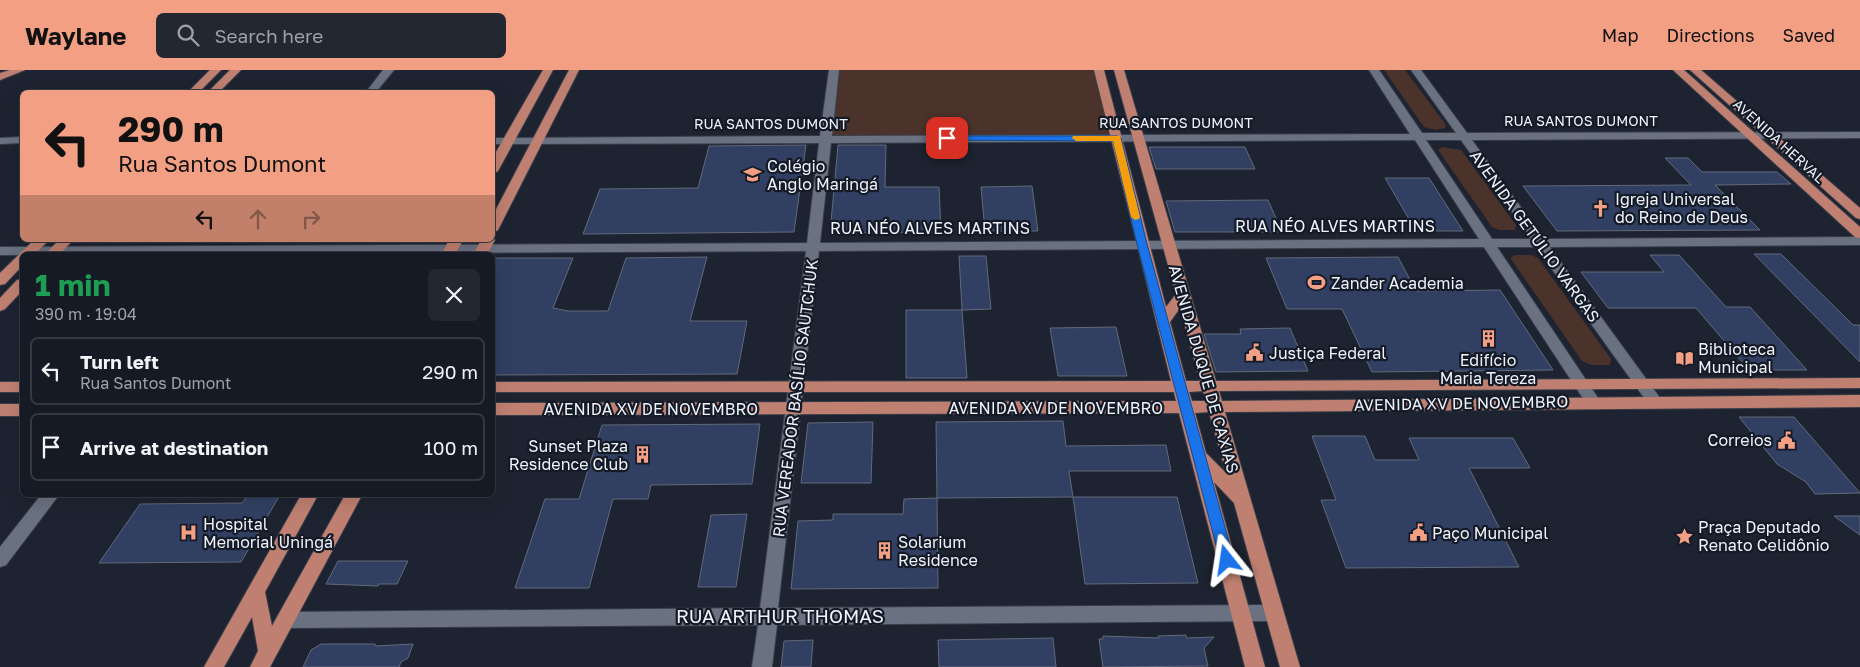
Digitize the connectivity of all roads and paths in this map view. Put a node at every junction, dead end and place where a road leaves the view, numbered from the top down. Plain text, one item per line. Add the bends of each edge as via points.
1 (20, 70) edge
2 (216, 70) edge
3 (236, 70) edge
4 (389, 70) edge
5 (548, 70) edge
6 (834, 70) edge
7 (1099, 70) edge
8 (1119, 70) edge
9 (1374, 70) edge
10 (1416, 70) edge
11 (1678, 70) edge
12 (1695, 70) edge
13 (573, 71) edge
14 (0, 77) edge
15 (1705, 79) junction
16 (1123, 84) junction
17 (195, 90) edge
18 (215, 90) edge
19 (373, 90) edge
20 (536, 92) junction
21 (1704, 93) junction
22 (1106, 101) junction
23 (1750, 135) junction
24 (1770, 135) junction
25 (1860, 135) edge
26 (1418, 136) junction
27 (1463, 136) junction
28 (1117, 138) junction
29 (1138, 138) junction
30 (827, 139) junction
31 (20, 140) edge
32 (0, 141) edge
33 (495, 141) edge
34 (510, 141) junction
35 (538, 141) junction
36 (503, 174) edge
37 (1800, 179) junction
38 (1127, 182) junction
39 (1839, 197) junction
40 (1156, 201) junction
41 (495, 215) edge
42 (1860, 215) edge
43 (1860, 234) edge
44 (1860, 241) edge
45 (40, 242) edge
46 (64, 242) edge
47 (1488, 242) junction
48 (1540, 242) junction
49 (1142, 244) junction
50 (1168, 244) junction
51 (814, 246) junction
52 (248, 248) edge
53 (452, 248) edge
54 (484, 248) edge
55 (0, 251) edge
56 (29, 252) edge
57 (54, 252) edge
58 (92, 252) edge
59 (20, 254) edge
60 (20, 261) edge
61 (0, 281) edge
62 (20, 286) edge
63 (1183, 294) junction
64 (0, 306) edge
65 (1163, 321) junction
66 (1860, 383) edge
67 (1582, 384) junction
68 (1642, 384) junction
69 (1180, 386) junction
70 (1210, 386) junction
71 (0, 387) edge
72 (20, 387) edge
73 (495, 387) edge
74 (796, 388) junction
75 (1860, 401) edge
76 (1593, 402) junction
77 (1655, 402) junction
78 (1186, 407) junction
79 (1216, 407) junction
80 (495, 409) edge
81 (794, 409) junction
82 (0, 410) edge
83 (20, 410) edge
84 (1199, 455) junction
85 (50, 497) edge
86 (309, 497) edge
87 (353, 497) edge
88 (1242, 499) junction
89 (0, 560) edge
90 (256, 592) junction
91 (1241, 613) junction
92 (1274, 613) junction
93 (768, 616) junction
94 (286, 620) junction
95 (264, 659) edge
96 (214, 667) edge
97 (762, 667) edge
98 (1255, 667) edge
99 (1290, 667) edge

1 - 14 main road
2 - 17 main road
3 - 18 main road
4 - 19 street
5 - 20 main road
6 - 30 street, RUA VEREADOR BASÍLIO SAUTCHUK
7 - 22 main road, AVENIDA DUQUE DE CAXIAS
8 - 16 main road, AVENIDA DUQUE DE CAXIAS
9 - 26 street
10 - 27 street, AVENIDA GETÚLIO VARGAS
11 - 21 main road, AVENIDA HERVAL
12 - 15 main road, AVENIDA HERVAL
13 - 20 main road
13 - 35 main road
15 - 21 main road
15 - 24 main road, AVENIDA HERVAL
16 - 22 main road
16 - 29 main road, AVENIDA DUQUE DE CAXIAS
20 - 34 main road
21 - 23 main road, AVENIDA HERVAL
22 - 28 main road, AVENIDA DUQUE DE CAXIAS
23 - 24 street, RUA SANTOS DUMONT
23 - 27 street, RUA SANTOS DUMONT
23 - 37 main road, AVENIDA HERVAL
24 - 25 street, RUA SANTOS DUMONT
24 - 39 main road, AVENIDA HERVAL
26 - 27 street, RUA SANTOS DUMONT
26 - 29 street, RUA SANTOS DUMONT
26 - 47 street
27 - 48 street, AVENIDA GETÚLIO VARGAS
28 - 29 street, RUA SANTOS DUMONT
28 - 30 street, RUA SANTOS DUMONT
28 - 38 main road, AVENIDA DUQUE DE CAXIAS
29 - 40 main road, AVENIDA DUQUE DE CAXIAS
30 - 35 street, RUA SANTOS DUMONT
30 - 51 street, RUA VEREADOR BASÍLIO SAUTCHUK
31 - 32 street
33 - 34 street, RUA SANTOS DUMONT
34 - 35 street, RUA SANTOS DUMONT
34 - 36 main road
35 - 36 main road
36 - 41 main road
37 - 39 main road
37 - 43 main road, AVENIDA HERVAL
38 - 40 main road
38 - 49 main road, AVENIDA DUQUE DE CAXIAS
39 - 42 main road, AVENIDA HERVAL
40 - 50 main road, AVENIDA DUQUE DE CAXIAS
44 - 48 street, RUA NÉO ALVES MARTINS
45 - 56 main road
46 - 57 main road
47 - 48 street, RUA NÉO ALVES MARTINS
47 - 50 street, RUA NÉO ALVES MARTINS
47 - 67 street
48 - 68 street, AVENIDA GETÚLIO VARGAS
49 - 50 street, RUA NÉO ALVES MARTINS
49 - 51 street, RUA NÉO ALVES MARTINS
49 - 65 main road, AVENIDA DUQUE DE CAXIAS
50 - 63 main road, AVENIDA DUQUE DE CAXIAS
51 - 54 street, RUA NÉO ALVES MARTINS
51 - 74 street, RUA VEREADOR BASÍLIO SAUTCHUK
52 - 53 street, RUA NÉO ALVES MARTINS
52 - 58 street, RUA NÉO ALVES MARTINS
53 - 54 street, RUA NÉO ALVES MARTINS
55 - 59 street, RUA NÉO ALVES MARTINS
60 - 61 main road
62 - 64 main road
63 - 65 main road
63 - 70 main road, AVENIDA DUQUE DE CAXIAS
65 - 69 main road, AVENIDA DUQUE DE CAXIAS
66 - 68 main road, AVENIDA XV DE NOVEMBRO
67 - 68 main road, AVENIDA XV DE NOVEMBRO
67 - 70 main road, AVENIDA XV DE NOVEMBRO
67 - 76 street
68 - 77 street, AVENIDA GETÚLIO VARGAS
69 - 70 main road, AVENIDA XV DE NOVEMBRO
69 - 74 main road, AVENIDA XV DE NOVEMBRO
69 - 78 main road, AVENIDA DUQUE DE CAXIAS
70 - 79 main road, AVENIDA DUQUE DE CAXIAS
71 - 72 main road
73 - 74 main road, AVENIDA XV DE NOVEMBRO
74 - 81 street, RUA VEREADOR BASÍLIO SAUTCHUK
75 - 77 main road, AVENIDA XV DE NOVEMBRO
76 - 77 main road, AVENIDA XV DE NOVEMBRO
76 - 79 main road, AVENIDA XV DE NOVEMBRO
78 - 79 main road, AVENIDA XV DE NOVEMBRO
78 - 81 main road, AVENIDA XV DE NOVEMBRO
78 - 84 main road, AVENIDA DUQUE DE CAXIAS
79 - 88 main road, AVENIDA DUQUE DE CAXIAS
80 - 81 main road, AVENIDA XV DE NOVEMBRO
81 - 93 street, RUA VEREADOR BASÍLIO SAUTCHUK
82 - 83 main road
84 - 88 main road
84 - 91 main road, AVENIDA DUQUE DE CAXIAS
85 - 89 street
86 - 90 main road
87 - 94 main road
88 - 92 main road, AVENIDA DUQUE DE CAXIAS
90 - 95 main road
90 - 96 main road
91 - 92 street, RUA ARTHUR THOMAS
91 - 93 street, RUA ARTHUR THOMAS
91 - 98 main road, AVENIDA DUQUE DE CAXIAS
92 - 99 main road, AVENIDA DUQUE DE CAXIAS
93 - 94 street, RUA ARTHUR THOMAS
93 - 97 street, RUA VEREADOR BASÍLIO SAUTCHUK
94 - 95 main road

